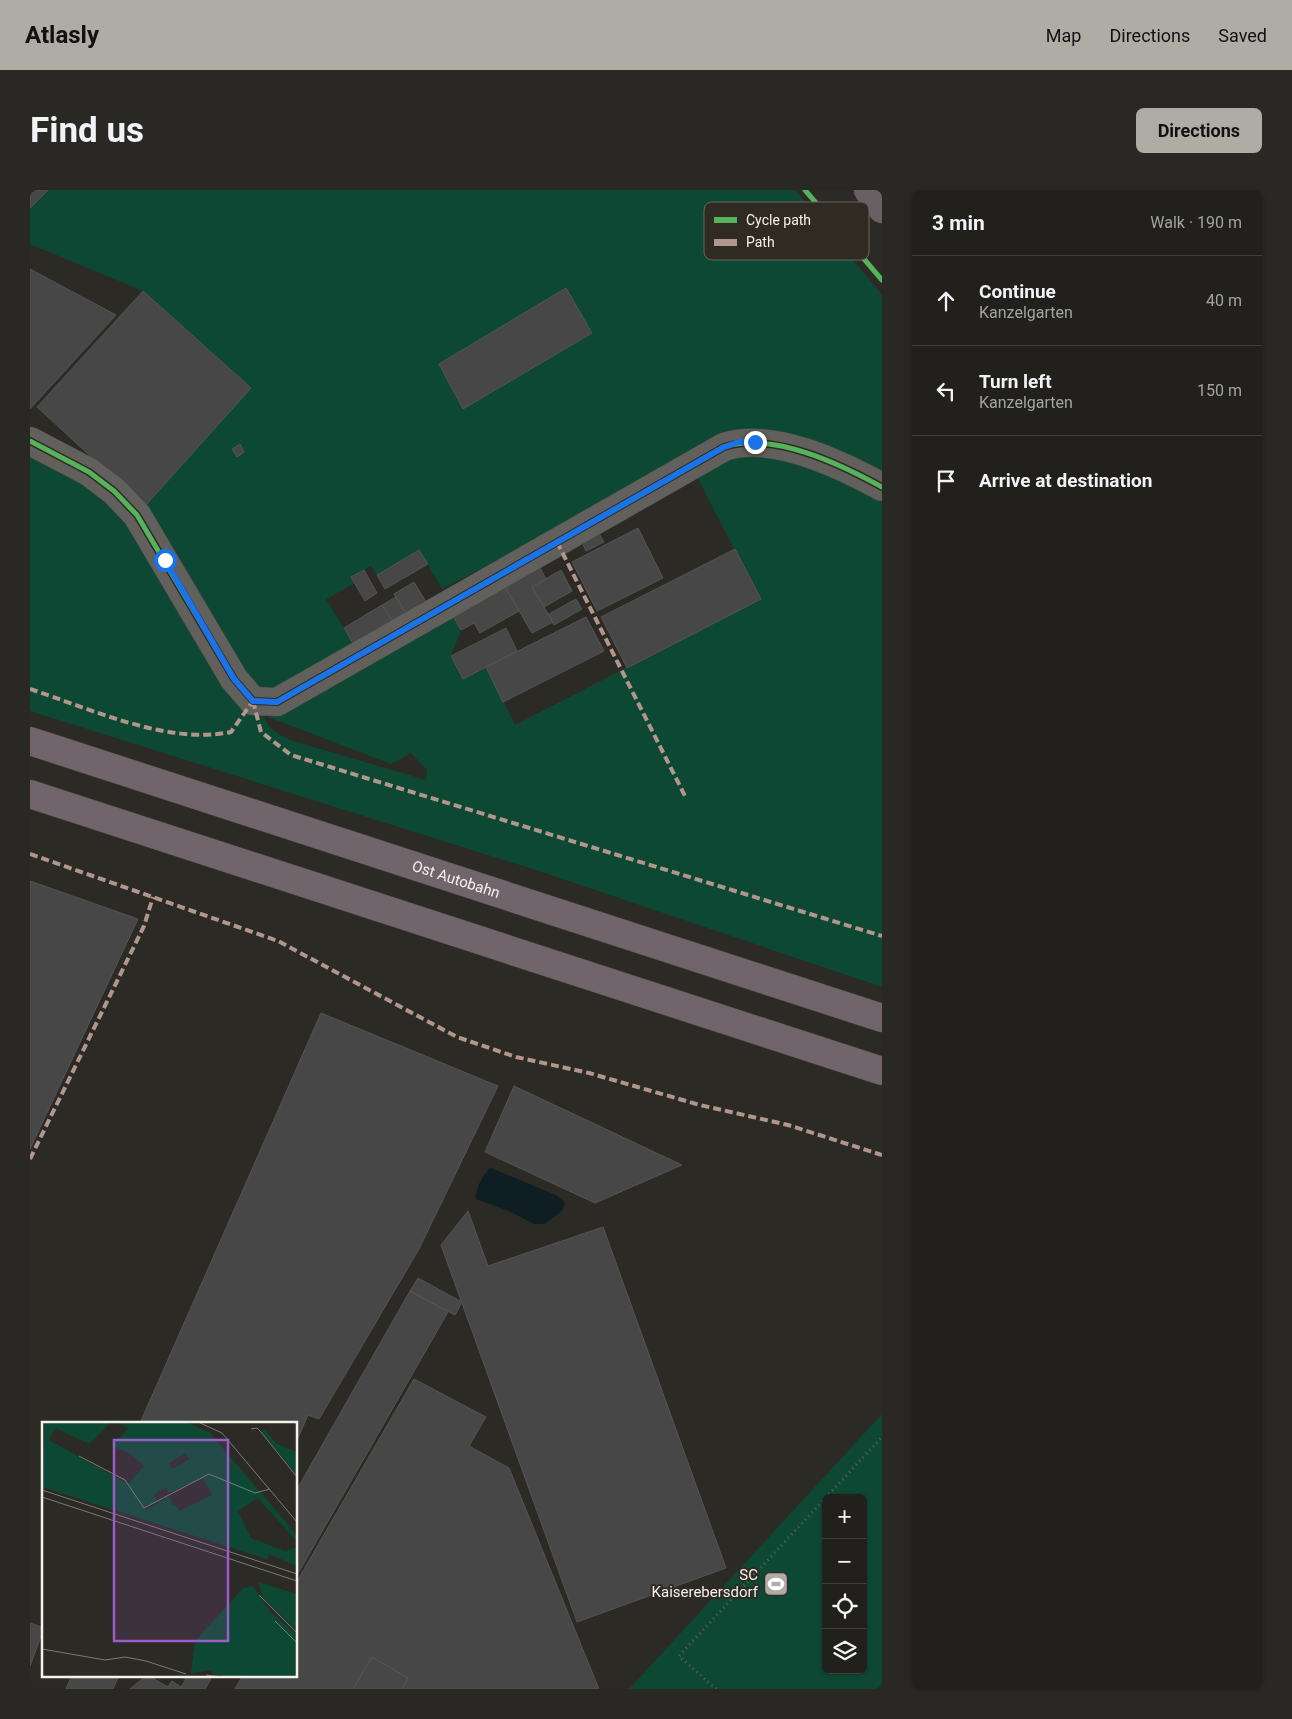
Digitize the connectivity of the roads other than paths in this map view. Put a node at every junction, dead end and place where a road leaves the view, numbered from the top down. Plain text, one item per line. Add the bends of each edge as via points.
1 (868, 190) edge
2 (882, 209) edge
3 (30, 441) edge
4 (882, 487) edge
5 (30, 741) edge
6 (30, 794) edge
7 (882, 1018) edge
8 (882, 1071) edge

1 - 2 main road
3 - 4 street via 89,472 114,491 137,516 234,679 253,701 277,702 724,447 739,442 755,442 789,448
5 - 7 highway, Ost Autobahn
6 - 8 highway

